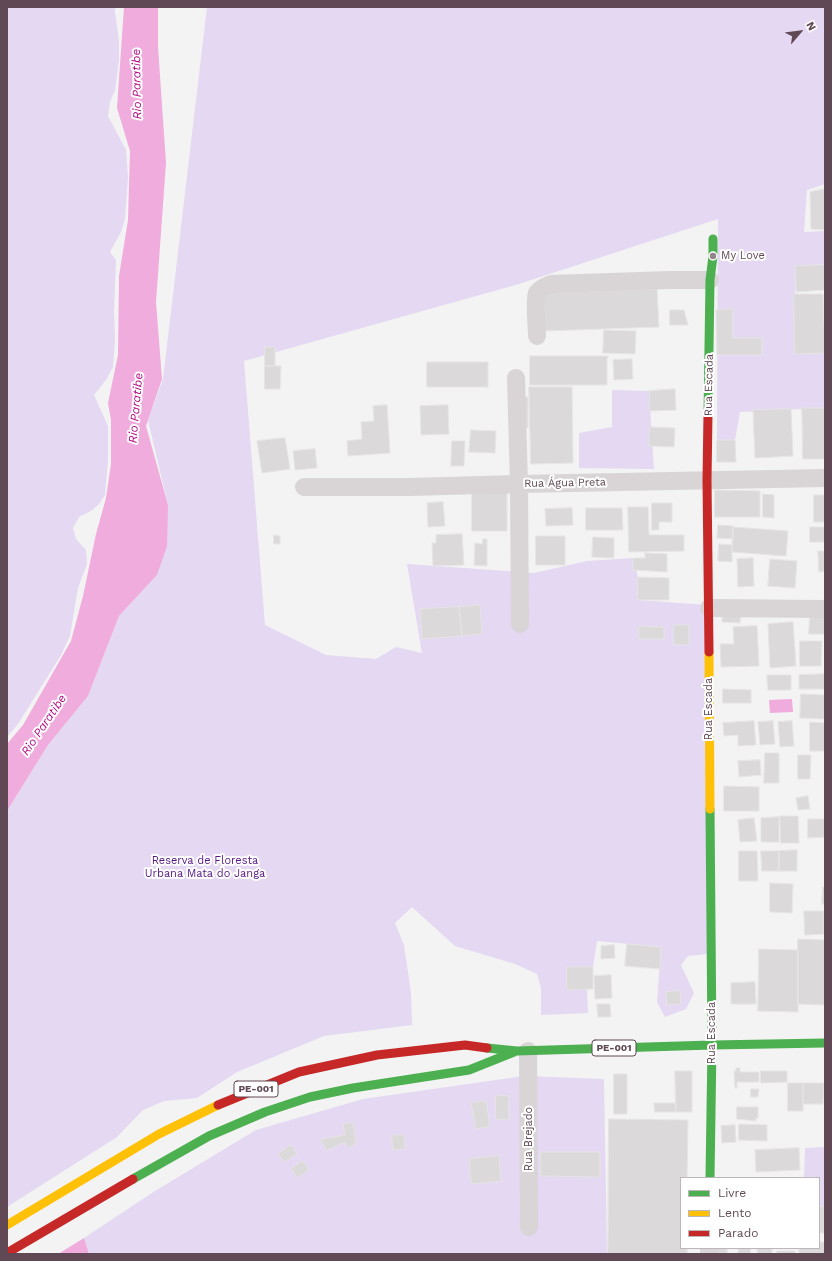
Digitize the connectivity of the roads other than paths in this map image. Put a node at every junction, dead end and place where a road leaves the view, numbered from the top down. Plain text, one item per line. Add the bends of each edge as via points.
1 (713, 239) dead end
2 (710, 280) junction
3 (537, 336) dead end
4 (516, 378) dead end
5 (825, 478) edge
6 (707, 480) junction
7 (519, 484) junction
8 (304, 487) dead end
9 (709, 608) junction
10 (825, 609) edge
11 (520, 624) dead end
12 (825, 1043) edge
13 (712, 1045) junction
14 (522, 1051) junction
15 (710, 1177) edge
16 (7, 1225) edge
17 (530, 1227) dead end
18 (7, 1253) edge

1 - 2 main road, Rua Escada
2 - 3 street via 551,284 543,287 538,293
2 - 6 main road, Rua Escada
4 - 7 street
5 - 6 street, Rua Água Preta
6 - 7 street, Rua Água Preta
6 - 9 main road, Rua Escada
7 - 8 street, Rua Água Preta
7 - 11 street
9 - 10 street
9 - 13 main road, Rua Escada
12 - 13 main road, PE-001
13 - 14 main road, PE-001
13 - 15 main road, Rua Escada
14 - 16 main road, PE-001 via 465,1045 377,1055 298,1072 220,1103 158,1134
14 - 17 street, Rua Brejado
14 - 18 main road, PE-001 via 469,1070 353,1088 310,1097 265,1112 210,1136 171,1157

